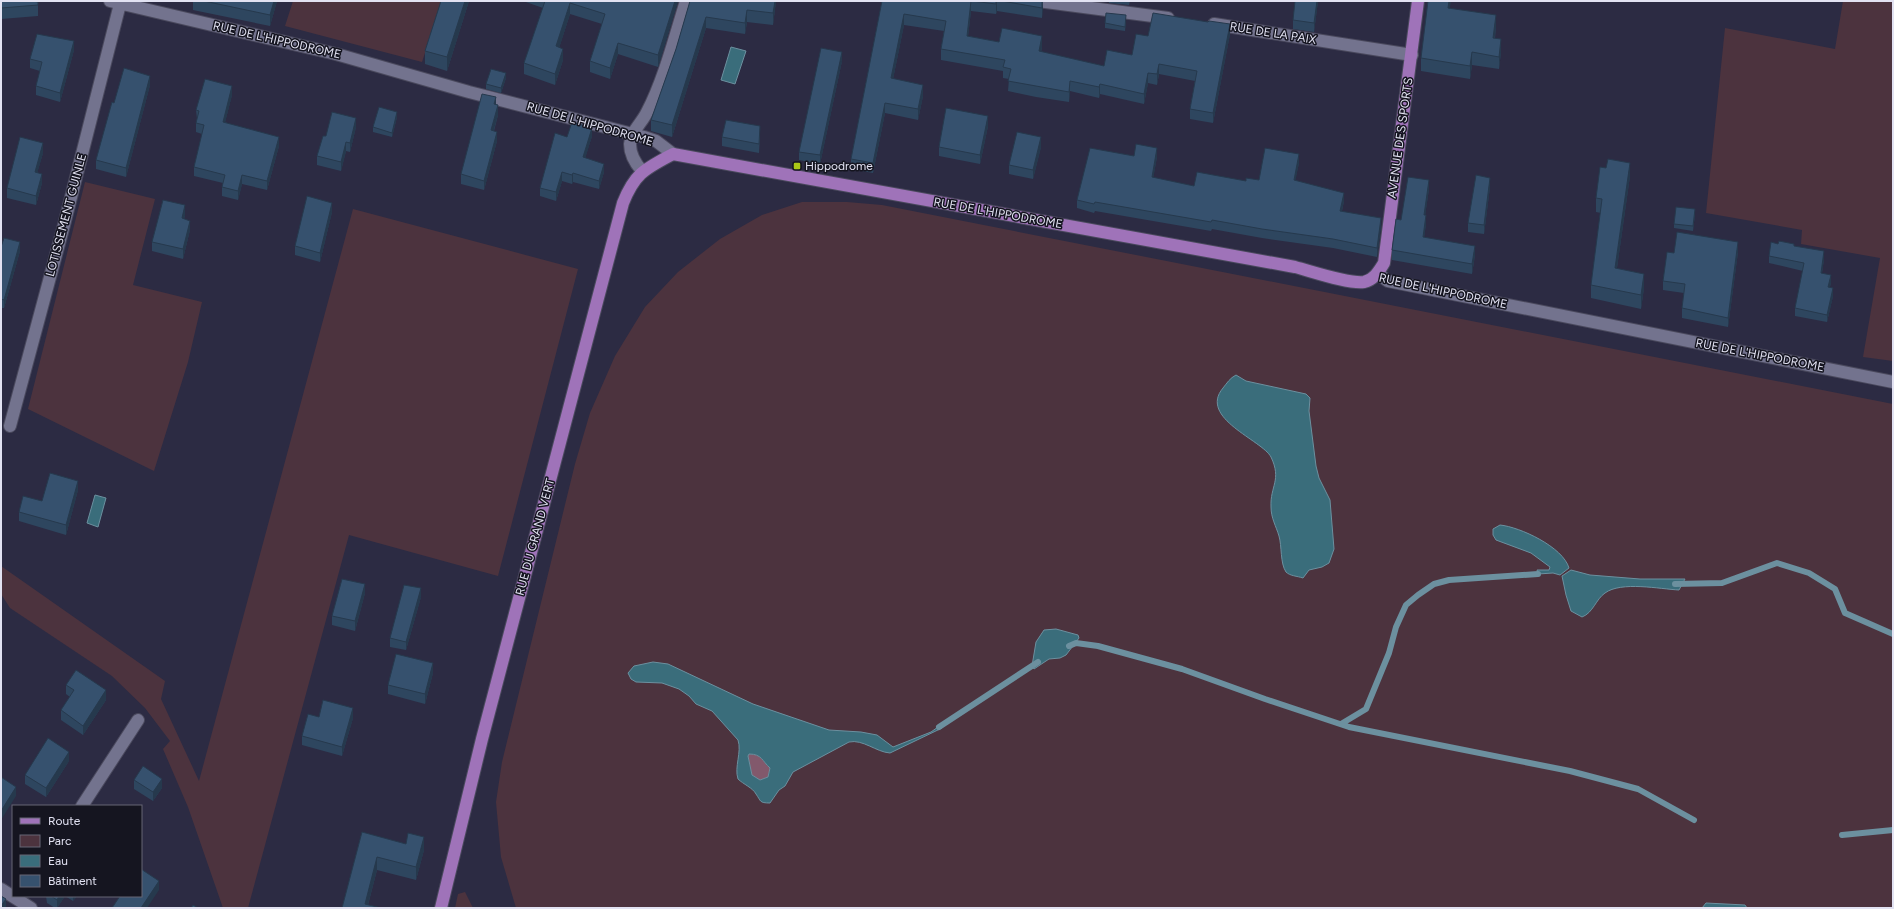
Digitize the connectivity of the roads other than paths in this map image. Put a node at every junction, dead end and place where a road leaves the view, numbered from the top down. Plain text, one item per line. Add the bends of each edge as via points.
1 (686, 1) edge
2 (1038, 1) edge
3 (1418, 1) edge
4 (115, 2) edge
5 (1177, 19) edge
6 (1200, 22) edge
7 (1412, 55) junction
8 (632, 135) junction
9 (673, 154) junction
10 (642, 172) junction
11 (1378, 274) junction
12 (1893, 382) edge
13 (10, 426) dead end
14 (138, 720) dead end
15 (83, 805) edge
16 (1, 889) edge
17 (12, 895) edge
18 (16, 897) edge
19 (25, 902) edge
20 (441, 908) edge

1 - 8 street via 653,101
2 - 5 street
3 - 7 main road, AVENUE DES SPORTS
4 - 8 street, RUE DE L'HIPPODROME via 336,54
4 - 13 street, LOTISSEMENT GUINLE via 64,225
6 - 7 street, RUE DE LA PAIX
7 - 11 main road, AVENUE DES SPORTS via 1384,263
8 - 9 street, RUE DE L'HIPPODROME via 656,141
8 - 10 street via 632,157
9 - 10 main road, RUE DU GRAND VERT
9 - 11 main road, RUE DE L'HIPPODROME via 1295,267 1352,281 1364,282
10 - 20 main road, RUE DU GRAND VERT via 630,186 622,203 482,739
11 - 12 street, RUE DE L'HIPPODROME via 1388,282
14 - 15 street
16 - 17 street
18 - 19 street

